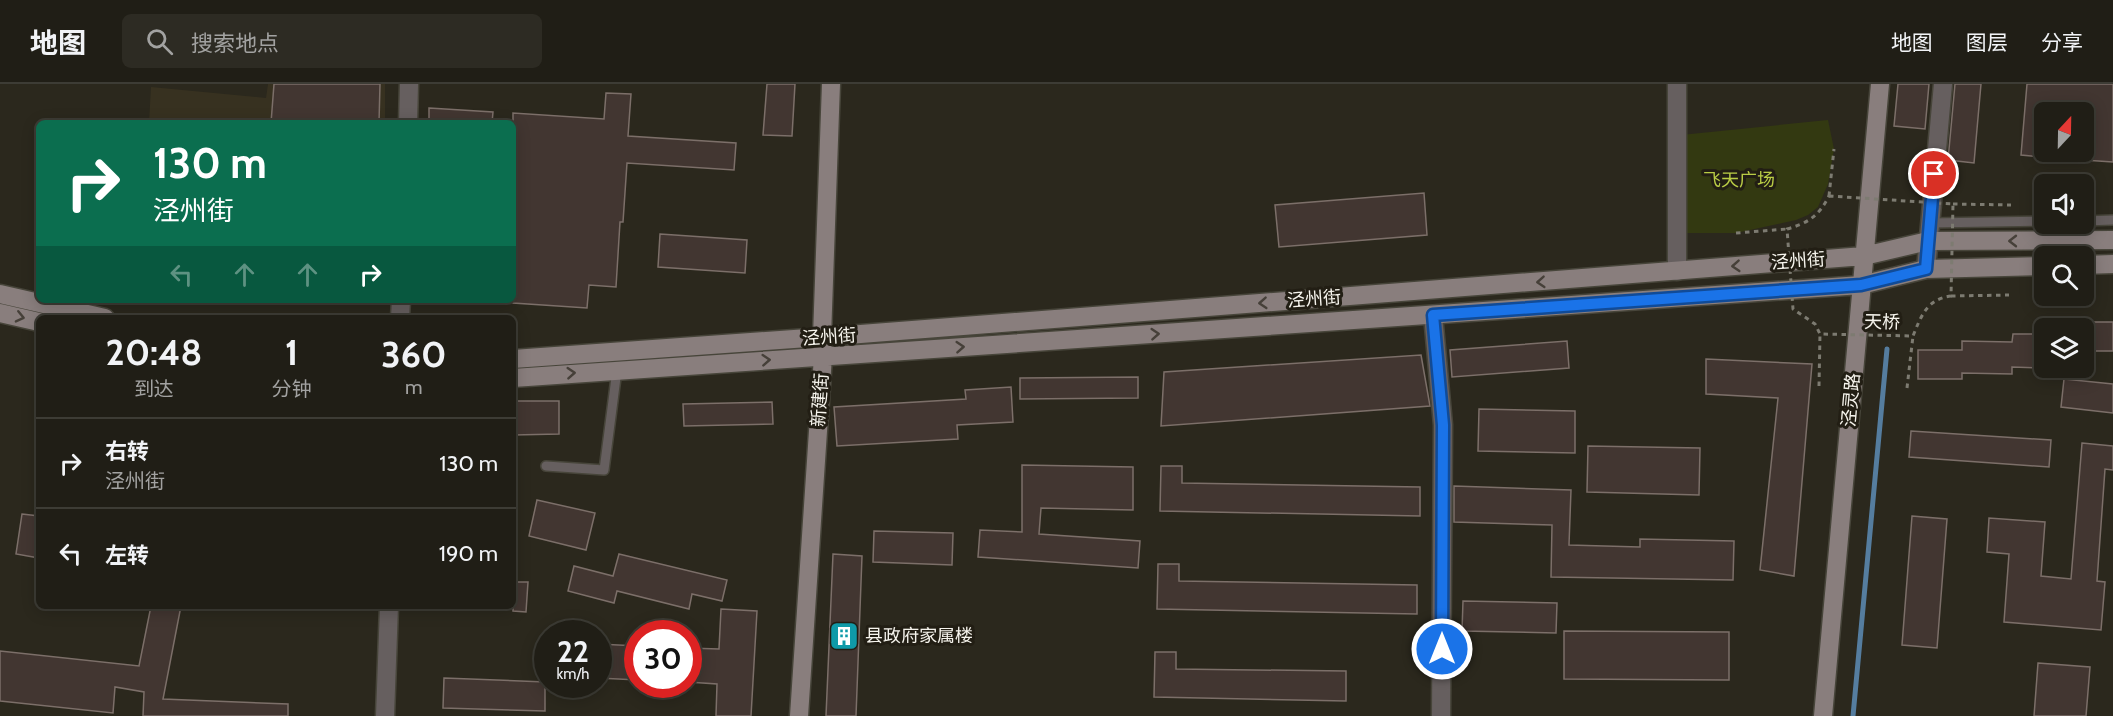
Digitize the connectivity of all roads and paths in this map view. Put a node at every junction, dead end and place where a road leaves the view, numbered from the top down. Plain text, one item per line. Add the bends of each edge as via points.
1 (409, 84) edge
2 (831, 84) edge
3 (1677, 84) edge
4 (1880, 84) edge
5 (1943, 84) edge
6 (408, 120) edge
7 (1834, 149) dead end
8 (1829, 196) junction
9 (1953, 204) junction
10 (2011, 205) dead end
11 (2113, 220) edge
12 (2094, 221) edge
13 (2034, 222) edge
14 (1787, 229) junction
15 (1929, 232) junction
16 (1736, 233) dead end
17 (2113, 240) edge
18 (1864, 256) junction
19 (2113, 264) edge
20 (2094, 265) edge
21 (2034, 266) edge
22 (1926, 269) junction
23 (1677, 271) junction
24 (1861, 285) junction
25 (0, 294) edge
26 (2009, 295) dead end
27 (1951, 296) junction
28 (36, 302) edge
29 (39, 303) edge
30 (0, 313) edge
31 (92, 315) edge
32 (1433, 315) junction
33 (36, 321) edge
34 (1820, 334) junction
35 (1913, 336) junction
36 (822, 337) junction
37 (823, 356) junction
38 (516, 359) edge
39 (617, 370) junction
40 (516, 378) edge
41 (1819, 386) dead end
42 (1907, 388) dead end
43 (546, 466) dead end
44 (389, 609) edge
45 (385, 716) edge
46 (799, 716) edge
47 (1441, 716) edge
48 (1823, 716) edge

1 - 6 street
2 - 36 main road, 新建街
3 - 23 street
4 - 18 main road, 泾灵路
5 - 15 street
7 - 8 path
8 - 9 path, bridge
8 - 14 path, bridge via 1814,218
9 - 10 path
9 - 27 path, bridge
11 - 12 lane
13 - 15 lane
14 - 16 path
14 - 34 path, bridge via 1793,309 1815,324
17 -> 15 main road, 泾州街
15 - 18 main road, 泾州街
15 - 22 street
18 -> 23 main road, 泾州街
18 - 24 main road, 泾灵路
19 - 20 main road
21 - 22 main road, 泾州街
22 - 24 main road, 泾州街
23 -> 36 main road, 泾州街
24 - 32 main road, 泾州街
24 - 48 main road, 泾灵路
25 - 28 main road
26 - 27 path
27 - 35 path, 天桥, bridge via 1931,303
29 - 31 main road
30 -> 33 main road
37 -> 32 main road, 泾州街
32 - 47 street via 1443,425
34 - 35 path, 天桥, bridge
34 - 41 path
35 - 42 path
36 - 37 main road, 新建街
36 - 38 main road, 泾州街
39 -> 37 main road, 泾州街
37 - 46 main road, 新建街
40 -> 39 main road, 泾州街
39 - 43 lane via 604,470
44 - 45 street

